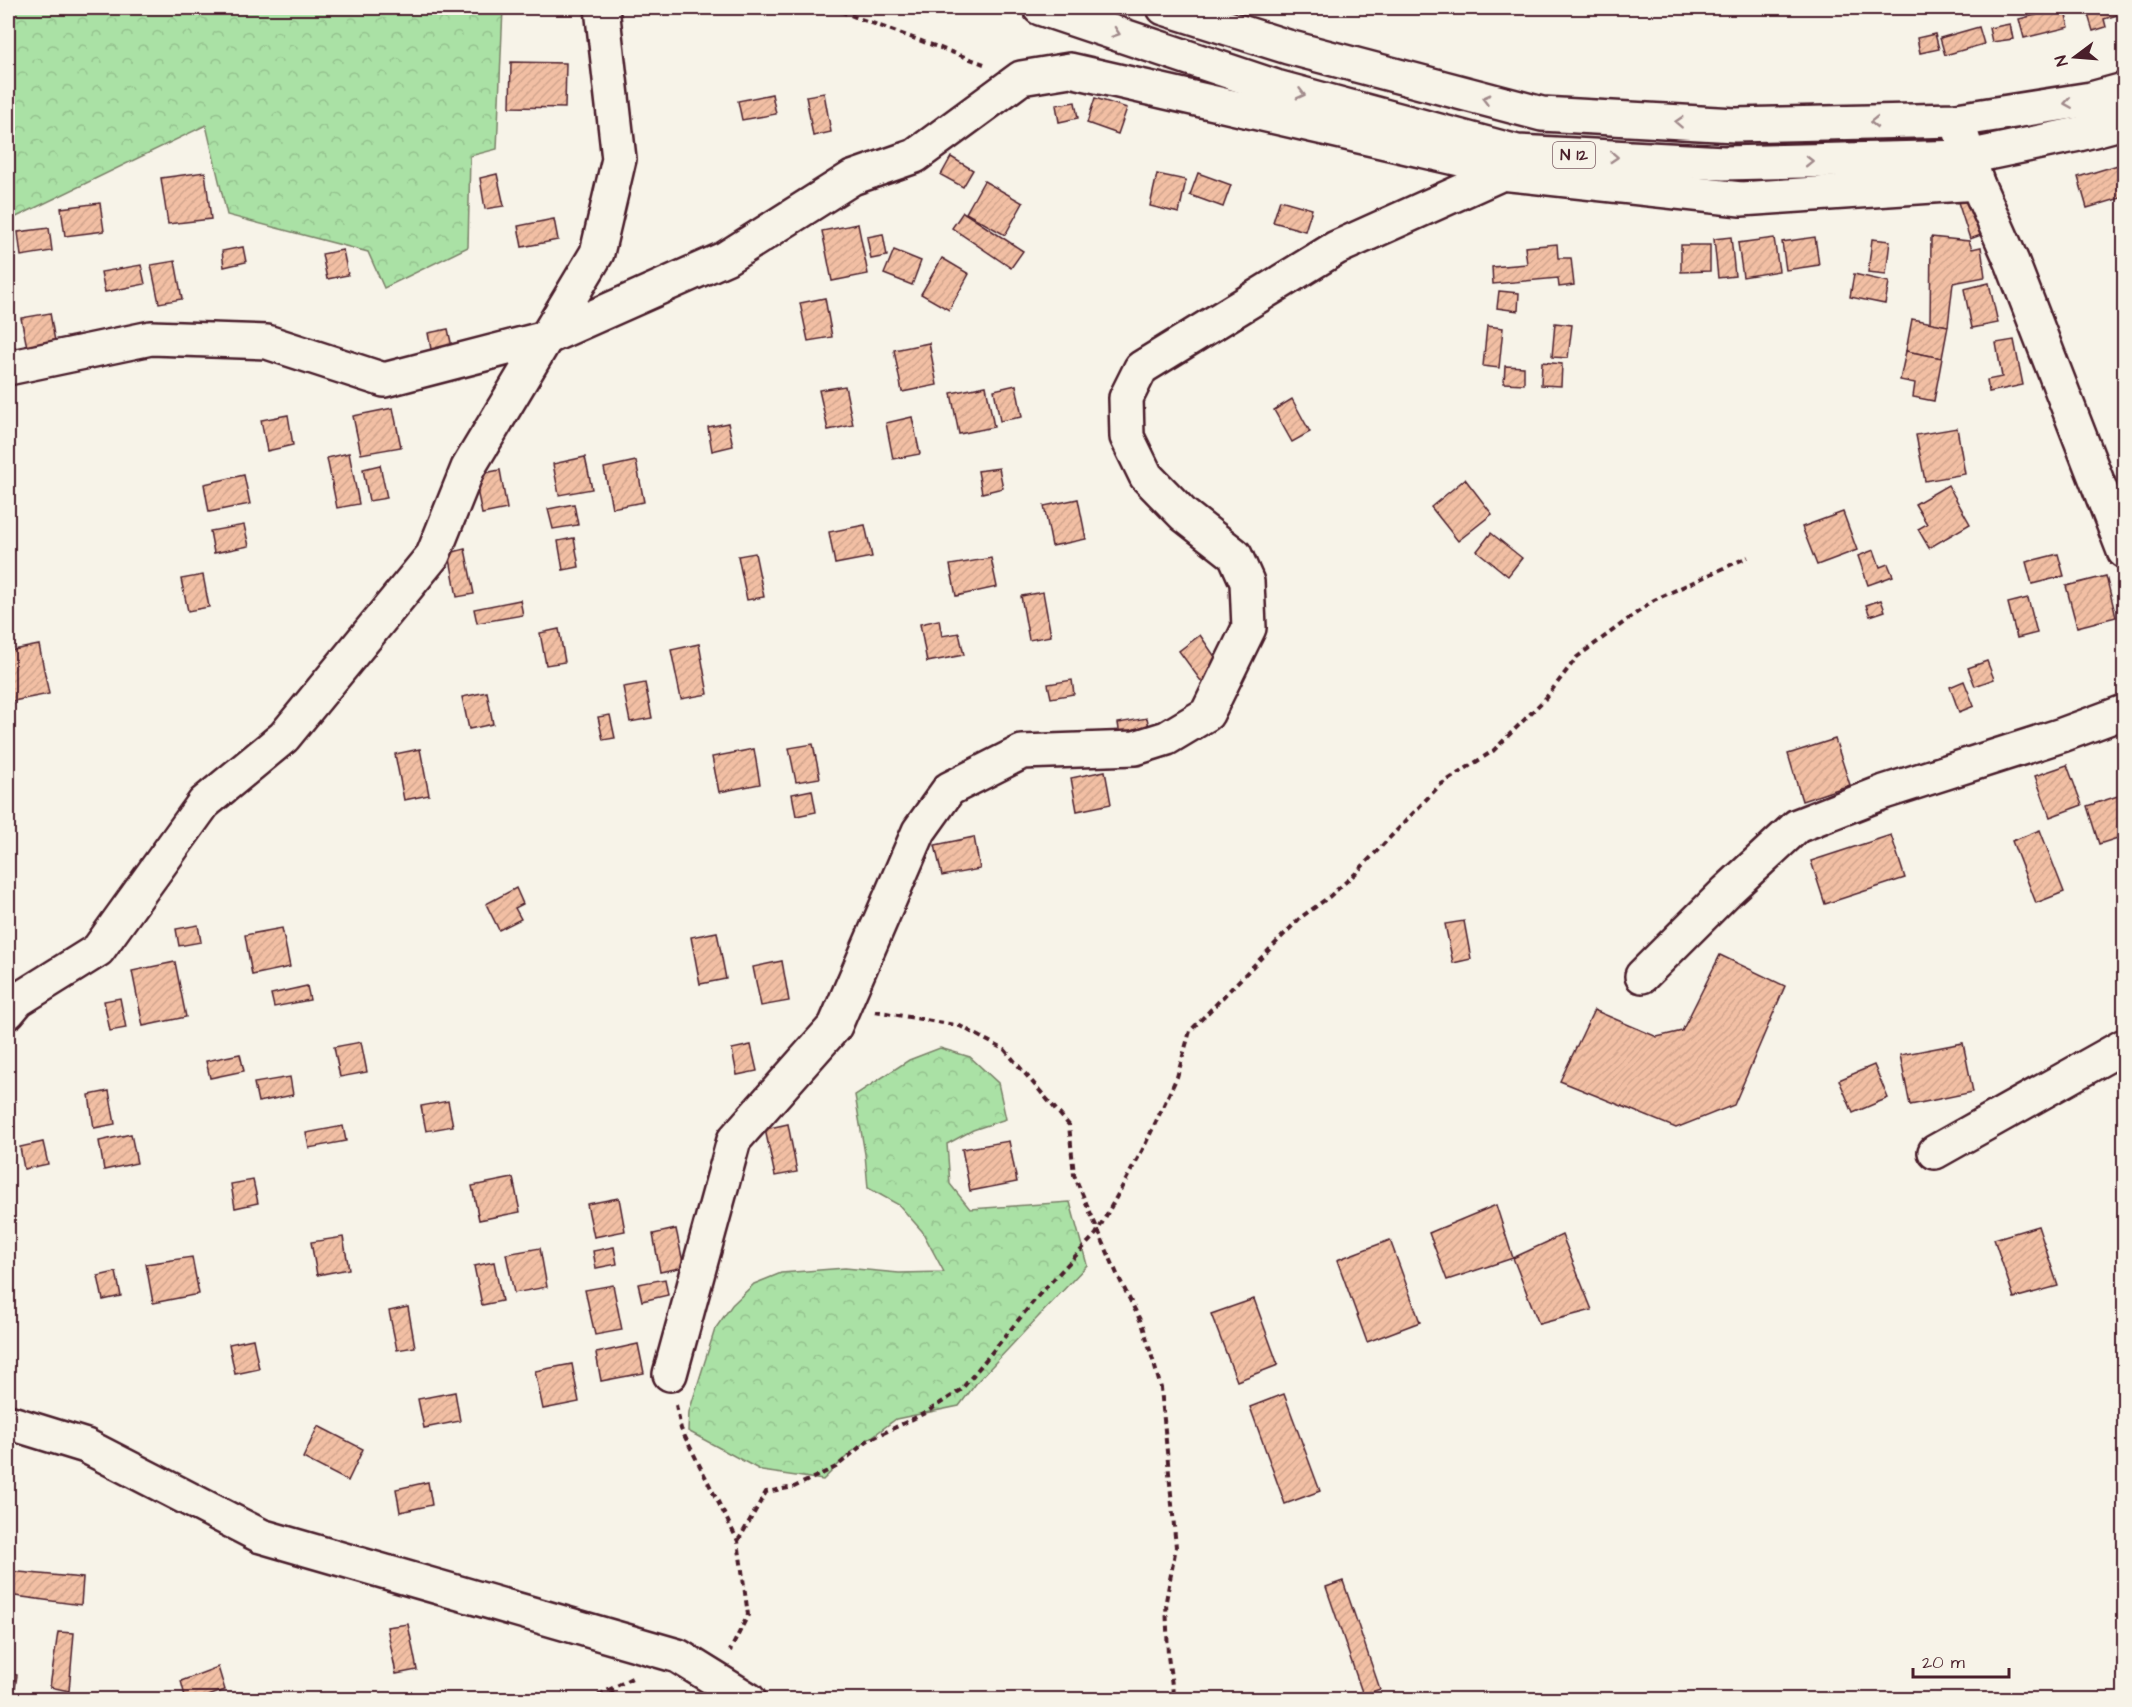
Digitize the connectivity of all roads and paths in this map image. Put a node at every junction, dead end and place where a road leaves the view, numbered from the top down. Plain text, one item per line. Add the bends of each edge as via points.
1 (602, 8) edge
2 (831, 8) edge
3 (1041, 8) edge
4 (1164, 8) edge
5 (1022, 78) junction
6 (2124, 90) edge
7 (1957, 120) junction
8 (2124, 122) edge
9 (1509, 163) junction
10 (1972, 170) junction
11 (546, 338) junction
12 (8, 368) edge
13 (2124, 551) edge
14 (1748, 557) dead end
15 (2124, 712) edge
16 (1642, 976) dead end
17 (844, 1005) junction
18 (8, 1012) edge
19 (2124, 1046) edge
20 (1935, 1152) dead end
21 (1098, 1230) junction
22 (670, 1374) joint
23 (8, 1422) edge
24 (738, 1541) junction
25 (716, 1679) junction
26 (612, 1688) dead end
27 (613, 1700) edge
28 (749, 1700) edge
29 (1174, 1700) edge

1 - 11 street via 619,159 597,253
2 - 5 path
3 -> 9 street, N 12
7 -> 4 street, N 12 via 1735,125 1542,114 1288,47
5 - 9 street via 1070,70 1464,160
5 - 11 street via 915,156 852,178 726,258
6 -> 7 street, N 12 via 2091,99
7 - 10 street
8 - 10 street, N 12
9 - 10 street, N 12 via 1724,163
9 - 17 street via 1336,248 1141,368 1126,398 1127,437 1146,476 1184,516 1235,555 1247,582 1250,628 1207,714 1167,738 1135,748 1022,752 949,789 919,831
10 - 13 street via 2012,262
11 - 12 street via 384,380 267,342 151,338
11 - 18 street via 468,468 433,555 284,737 204,804 98,950 18,1000
14 - 21 path via 1653,600 1577,657 1545,699 1493,751 1440,785 1356,873 1300,918 1190,1030 1177,1077
15 - 16 street via 1884,792 1797,826
17 - 21 path via 960,1026 1005,1050 1069,1125 1074,1175
17 - 22 street via 835,1026 734,1140
19 - 20 street
21 - 24 path via 961,1390 925,1413 867,1441 836,1467 794,1487 766,1492
21 - 29 path via 1143,1326 1161,1388 1176,1547 1166,1601
22 - 24 path via 681,1430
23 - 25 street via 86,1446 261,1536 678,1656
24 - 25 path via 748,1615
25 - 28 street
26 - 27 path

